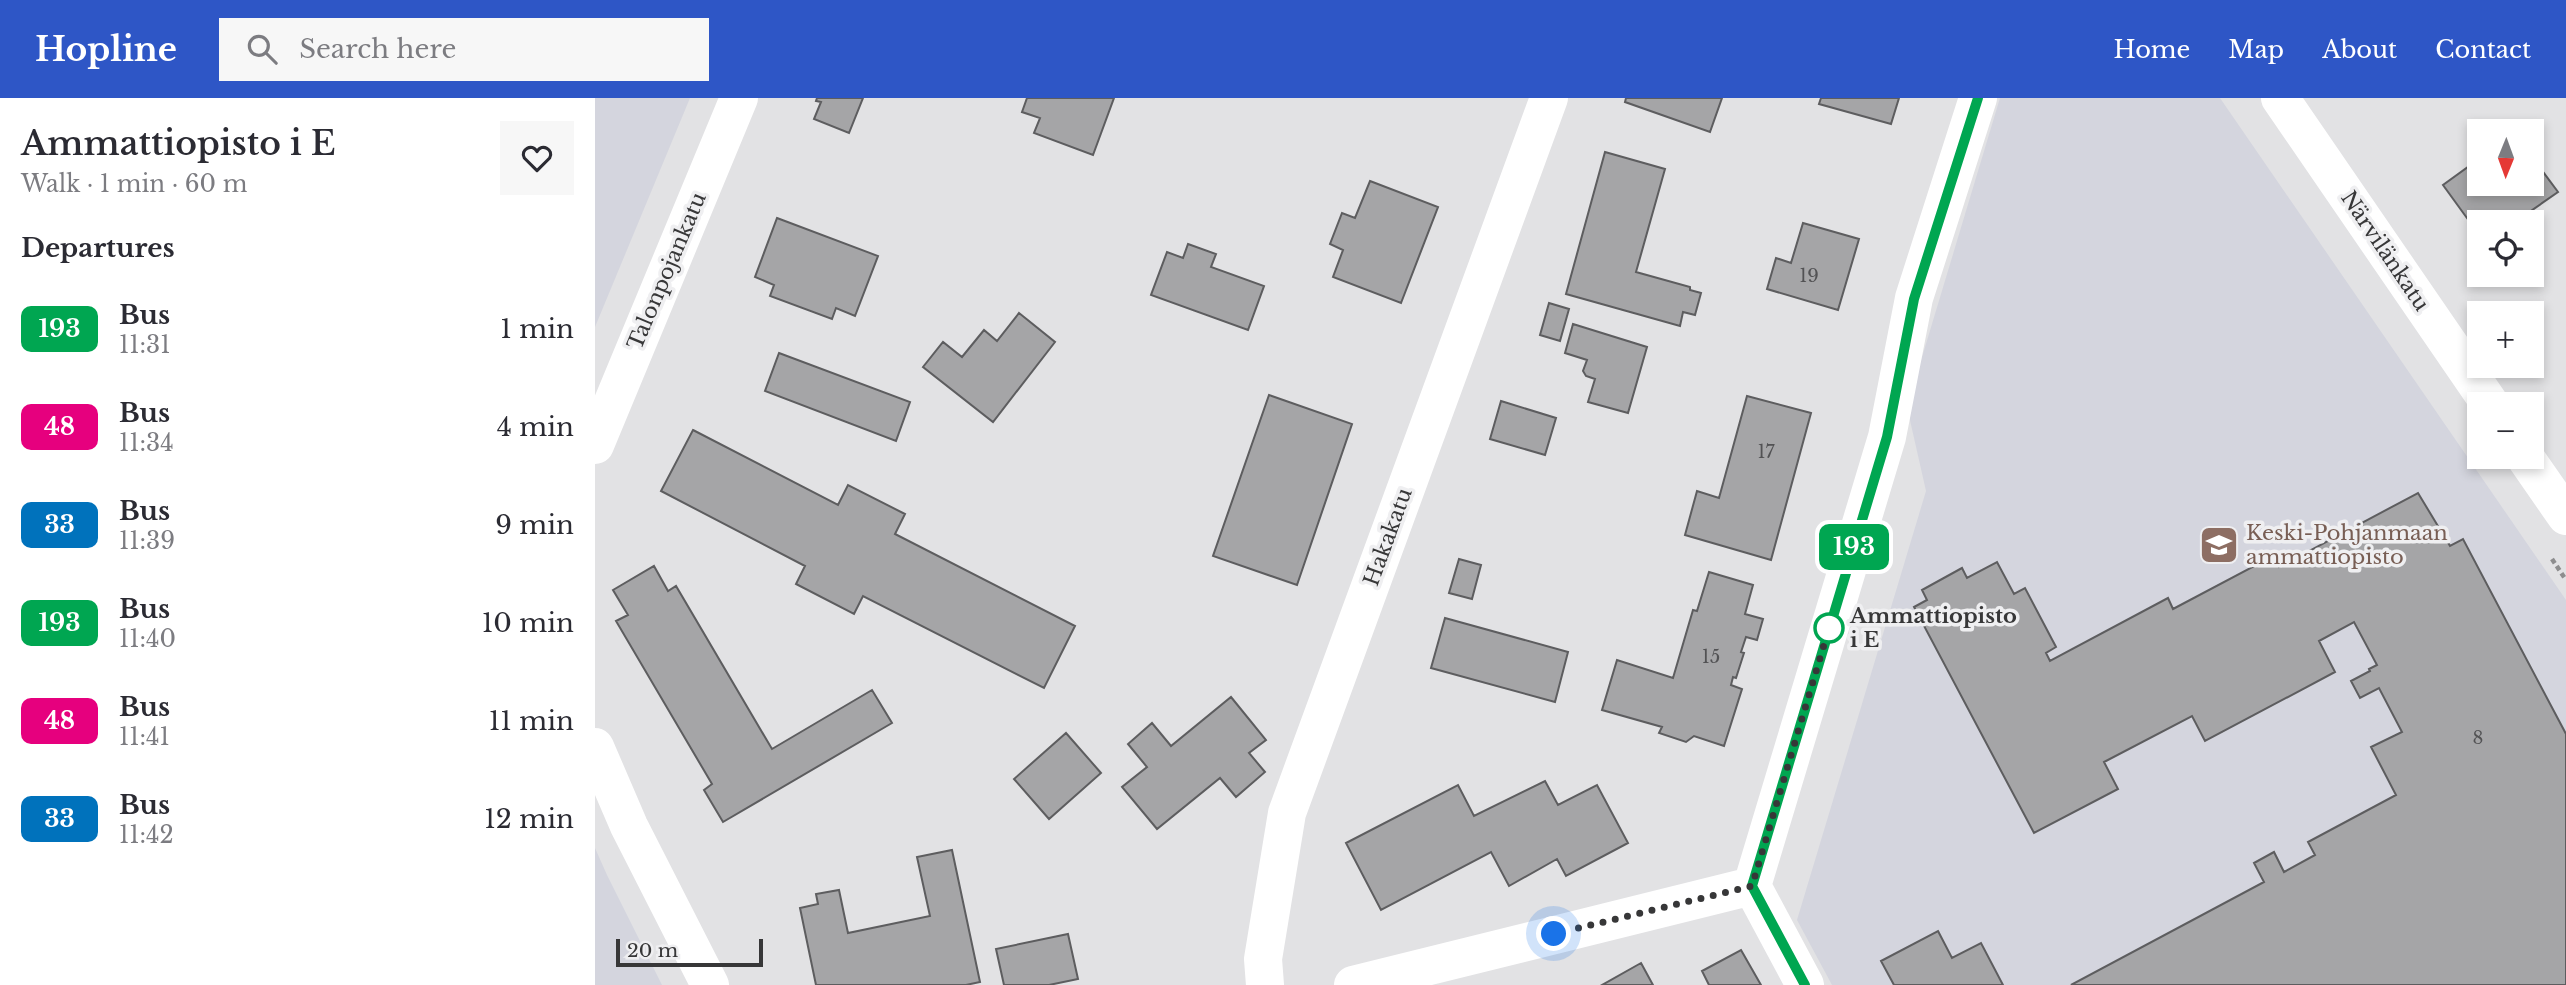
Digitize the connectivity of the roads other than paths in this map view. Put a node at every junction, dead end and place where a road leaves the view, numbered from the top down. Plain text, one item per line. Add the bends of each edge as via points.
1 (739, 98) edge
2 (1549, 98) edge
3 (1978, 98) edge
4 (2280, 98) edge
5 (2482, 392) edge
6 (595, 445) edge
7 (2533, 469) edge
8 (2566, 516) edge
9 (595, 747) edge
10 (1752, 886) junction
11 (710, 985) edge
12 (1265, 985) edge
13 (1353, 985) edge
14 (1805, 985) edge

1 - 6 street, Talonpojankatu
2 - 12 street, Hakakatu via 1287,813 1263,959
3 - 10 street via 1914,299 1887,437
4 - 5 street, Närvilänkatu
7 - 8 street
9 - 11 street via 629,826
10 - 13 street
10 - 14 street

